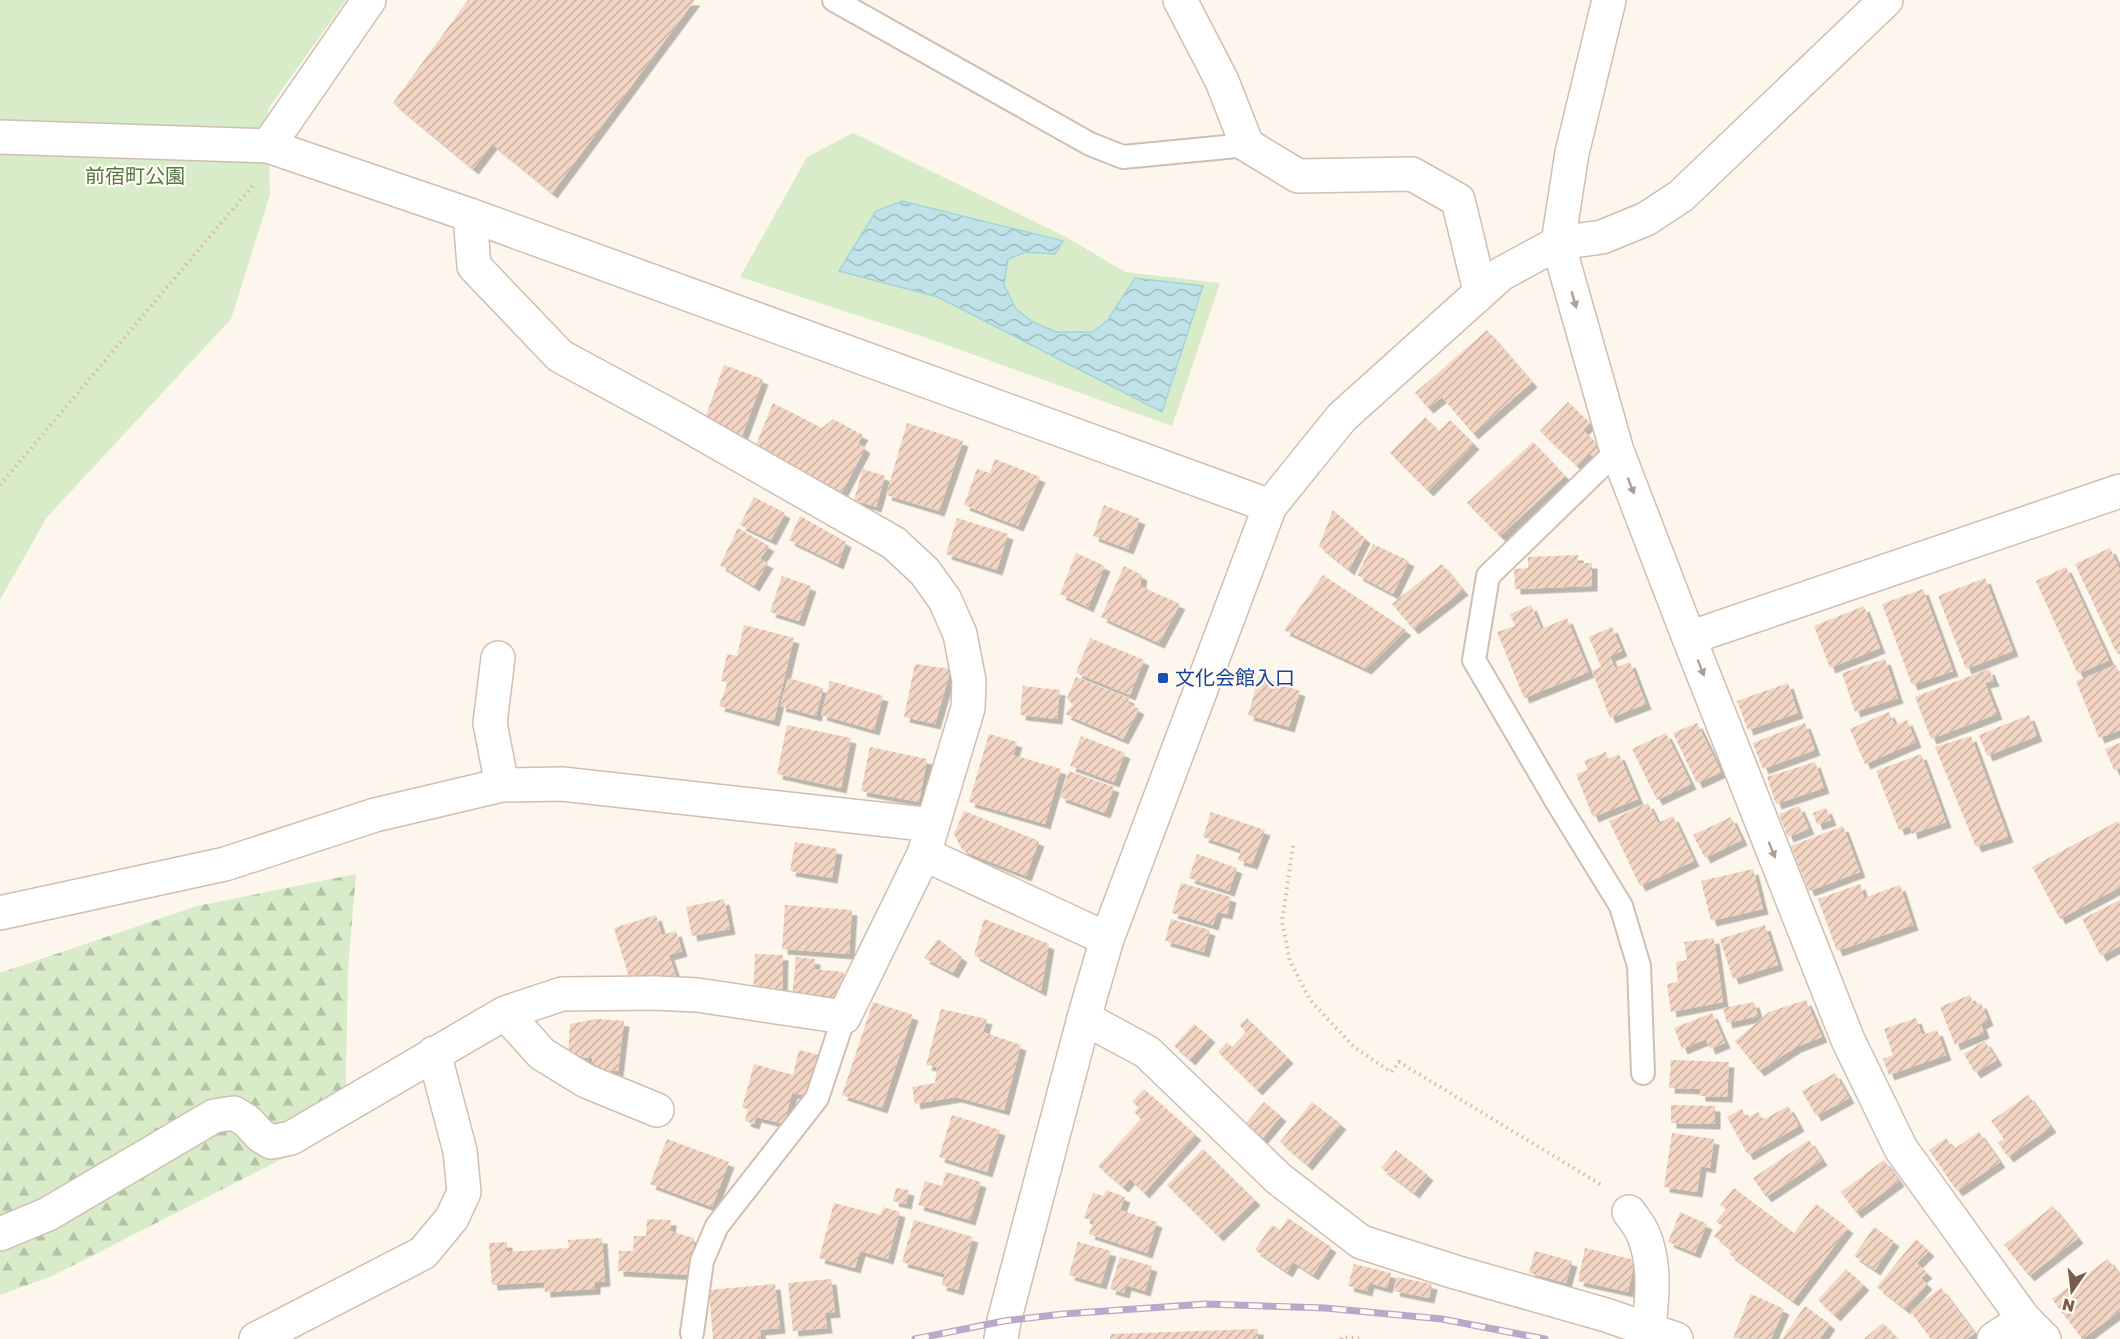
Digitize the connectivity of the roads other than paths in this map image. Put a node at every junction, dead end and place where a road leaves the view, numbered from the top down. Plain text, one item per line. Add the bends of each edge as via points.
1 (369, 0) edge
2 (834, 0) edge
3 (1180, 0) edge
4 (1610, 0) edge
5 (1886, 0) edge
6 (0, 137) edge
7 (1247, 145) junction
8 (268, 146) junction
9 (470, 215) junction
10 (1558, 243) junction
11 (1480, 291) junction
12 (1617, 451) junction
13 (2120, 491) edge
14 (1270, 506) junction
15 (1689, 639) junction
16 (498, 658) dead end
17 (502, 784) junction
18 (929, 840) junction
19 (0, 913) edge
20 (1107, 939) junction
21 (504, 1013) junction
22 (844, 1017) junction
23 (1083, 1018) junction
24 (434, 1053) junction
25 (1643, 1073) dead end
26 (657, 1110) dead end
27 (1629, 1212) road end
28 (0, 1234) edge
29 (2034, 1329) edge
30 (692, 1333) dead end
31 (1663, 1334) edge
32 (256, 1339) edge
33 (1001, 1339) edge
34 (1994, 1339) edge

1 - 8 street
2 - 7 lane via 1090,144 1123,156
3 - 7 street via 1222,81
4 - 10 street via 1572,153
5 - 10 street via 1682,196 1646,219 1602,237
6 - 8 street
7 - 11 street via 1298,176 1412,174 1458,200
8 - 9 street
9 - 14 street
9 - 18 street via 474,266 560,356 894,543 925,572 945,600 960,634 969,681 968,708
10 - 11 street via 1501,274
10 -> 12 street
11 - 14 street via 1342,417
12 -> 15 street
12 - 25 lane via 1488,576 1474,660 1621,906 1639,966
13 - 15 street
14 - 20 street
15 -> 29 street via 1848,1040 1901,1149
16 - 17 street via 490,723
17 - 18 street via 562,784
17 - 19 street via 375,815 225,864
18 - 20 street
18 - 22 street
20 - 23 street
21 - 22 street via 562,994 655,993 697,995
21 - 24 street
21 - 26 street via 542,1054 586,1081
22 - 30 lane via 817,1098 717,1226 702,1261
23 - 31 street via 1147,1052 1279,1179 1361,1242
23 - 33 street
24 - 28 street via 291,1138 271,1142 234,1113 214,1116 48,1214
24 - 32 street via 460,1151 464,1192 452,1218 423,1253
27 - 31 street via 1644,1234
29 - 34 street

